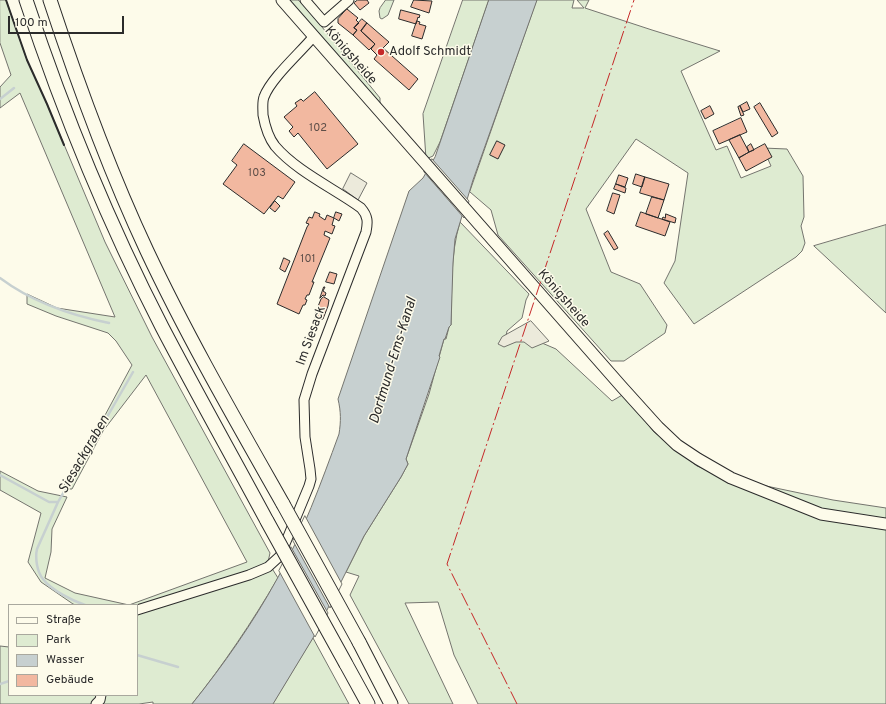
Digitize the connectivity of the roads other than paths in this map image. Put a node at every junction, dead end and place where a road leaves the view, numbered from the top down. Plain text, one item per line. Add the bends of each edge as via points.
1 (26, 0) edge
2 (50, 0) edge
3 (282, 0) edge
4 (305, 0) edge
5 (349, 0) edge
6 (314, 36) junction
7 (886, 524) edge
8 (138, 610) edge
9 (368, 704) edge
10 (391, 704) edge

1 - 9 highway, bridge via 67,115 108,212 162,326
2 - 10 highway, bridge via 101,142 147,250 214,382
3 - 6 main road, Königsheide
4 - 5 street via 324,22
6 - 7 main road, Königsheide via 621,386 677,445 732,478 821,514
6 - 8 street, Im Siesack via 267,91 263,105 265,125 275,145 283,153 361,208 367,219 366,232 304,400 304,437 311,479 309,486 280,556 268,567

